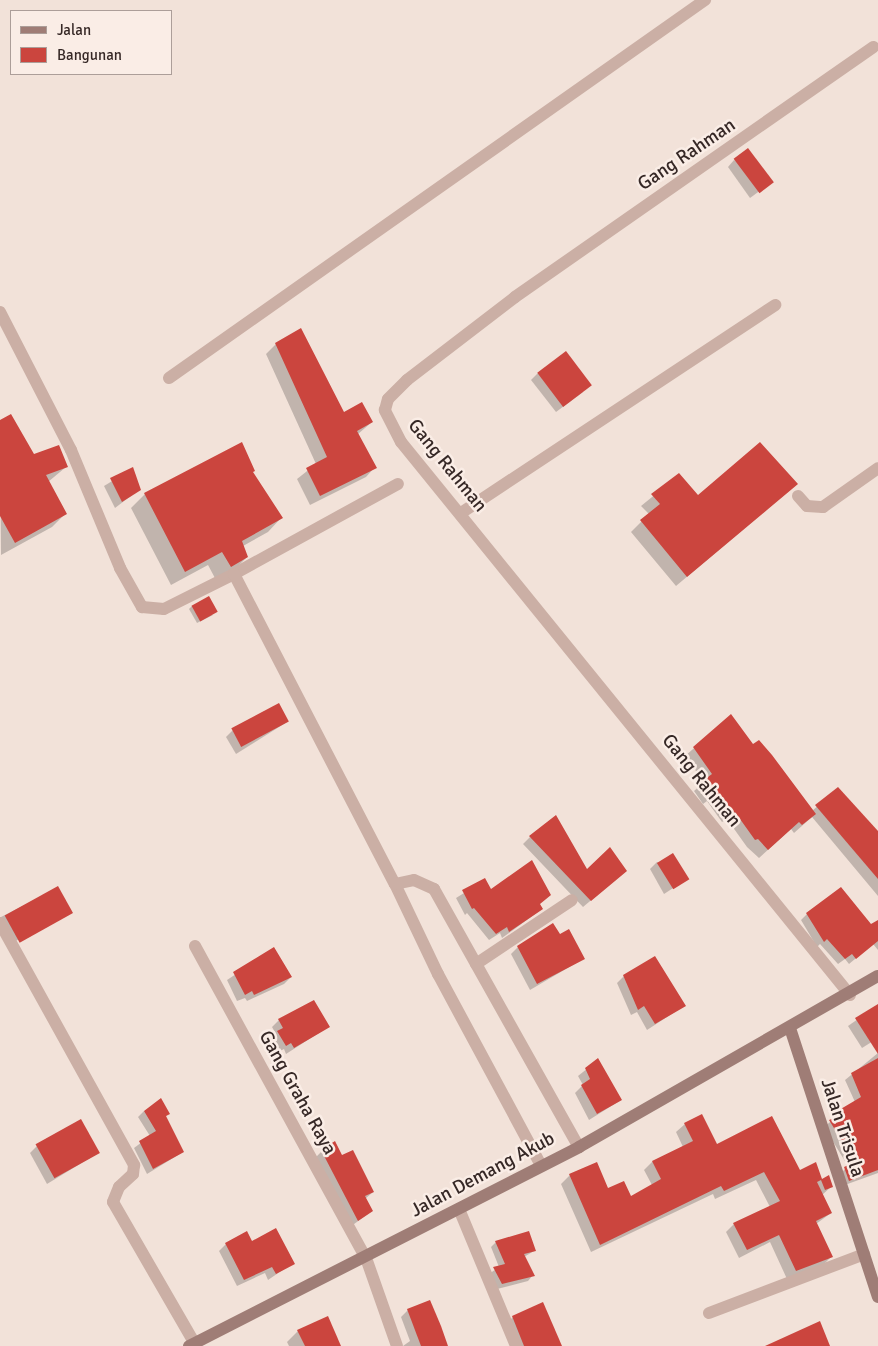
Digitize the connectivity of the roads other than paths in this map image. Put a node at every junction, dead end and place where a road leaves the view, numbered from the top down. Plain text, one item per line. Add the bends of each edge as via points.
1 (705, 0) edge
2 (873, 47) dead end
3 (774, 305) dead end
4 (0, 312) edge
5 (169, 378) dead end
6 (878, 468) edge
7 (398, 484) dead end
8 (798, 496) dead end
9 (461, 513) junction
10 (234, 574) junction
11 (395, 884) junction
12 (572, 900) dead end
13 (0, 923) edge
14 (195, 946) dead end
15 (476, 964) junction
16 (878, 976) edge
17 (850, 995) junction
18 (790, 1028) junction
19 (579, 1147) junction
20 (541, 1165) junction
21 (459, 1209) junction
22 (864, 1254) junction
23 (366, 1258) junction
24 (878, 1297) edge
25 (709, 1313) dead end
26 (193, 1345) edge
27 (397, 1346) edge
28 (516, 1346) edge

1 - 5 street
2 - 9 street, Gang Rahman via 515,297 395,391 385,410 390,423 401,442
3 - 9 street
4 - 10 street via 71,450 136,601 150,610 164,609
6 - 8 street via 823,507 807,506
7 - 10 street
9 - 17 street, Gang Rahman
10 - 11 street
11 - 15 street via 414,880 434,889
11 - 20 street via 438,974
12 - 15 street
13 - 26 street via 134,1165 133,1174 119,1187 114,1202
14 - 23 street, Gang Graha Raya
15 - 19 street
16 - 17 street, Jalan Demang Akub
17 - 18 street, Jalan Demang Akub
18 - 19 street, Jalan Demang Akub
18 - 22 street, Jalan Trisula
19 - 20 street, Jalan Demang Akub
20 - 21 street, Jalan Demang Akub
21 - 23 street, Jalan Demang Akub
21 - 28 street
22 - 24 street, Jalan Trisula
22 - 25 street
23 - 26 street, Jalan Demang Akub
23 - 27 street, Gang Graha Raya

